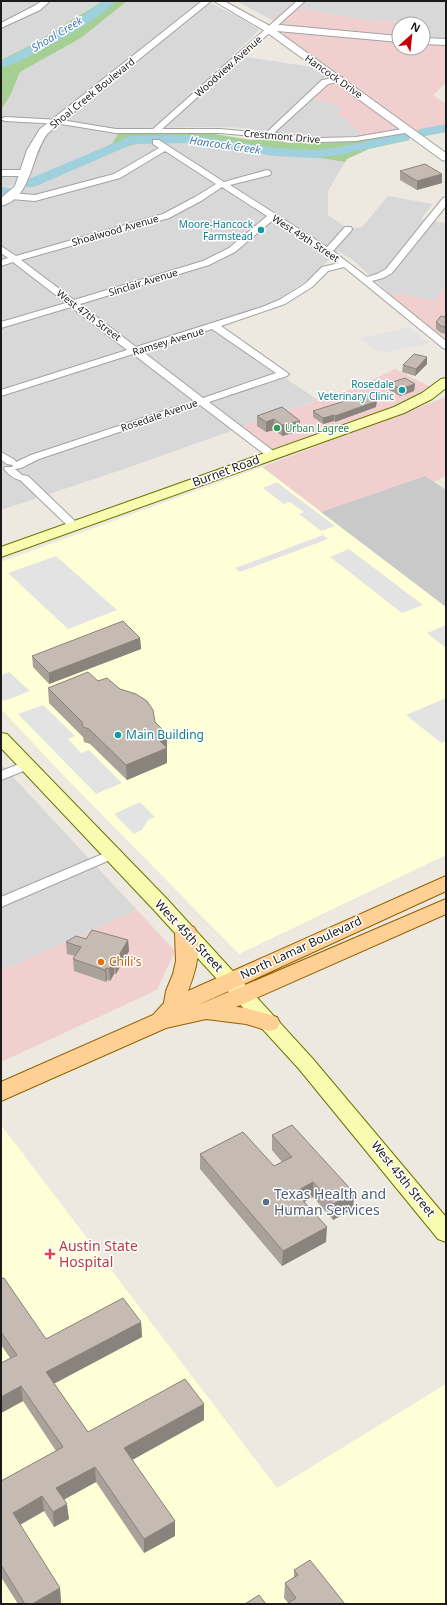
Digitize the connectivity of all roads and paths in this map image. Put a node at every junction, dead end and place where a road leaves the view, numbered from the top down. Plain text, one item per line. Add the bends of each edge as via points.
1 (46, 1) edge
2 (207, 1) edge
3 (218, 1) edge
4 (301, 1) edge
5 (1, 26) edge
6 (272, 32) junction
7 (391, 39) edge
8 (431, 41) edge
9 (446, 42) edge
10 (339, 79) junction
11 (5, 119) dead end
12 (55, 122) junction
13 (408, 130) junction
14 (155, 131) junction
15 (268, 135) junction
16 (156, 142) dead end
17 (165, 148) junction
18 (446, 158) edge
19 (1, 173) edge
20 (23, 173) junction
21 (267, 173) dead end
22 (224, 184) junction
23 (11, 196) junction
24 (446, 200) edge
25 (1, 203) edge
26 (273, 216) junction
27 (348, 229) dead end
28 (1, 249) edge
29 (331, 254) junction
30 (15, 259) junction
31 (1, 263) edge
32 (346, 264) junction
33 (325, 269) junction
34 (385, 274) junction
35 (364, 280) junction
36 (376, 289) junction
37 (74, 303) junction
38 (1, 325) edge
39 (214, 326) junction
40 (446, 346) edge
41 (136, 351) junction
42 (446, 382) edge
43 (446, 389) edge
44 (1, 393) edge
45 (427, 396) junction
46 (201, 402) junction
47 (272, 455) junction
48 (7, 465) edge
49 (74, 526) junction
50 (1, 552) edge
51 (1, 738) edge
52 (27, 766) junction
53 (1, 776) edge
54 (112, 854) junction
55 (446, 883) edge
56 (1, 902) edge
57 (446, 906) edge
58 (186, 932) junction
59 (237, 988) junction
60 (204, 1012) junction
61 (168, 1013) junction
62 (269, 1023) junction
63 (1, 1092) edge
64 (446, 1233) edge

1 - 5 street via 38,8
2 - 12 street, Shoal Creek Boulevard
3 - 6 street, Hancock Drive
4 - 6 street, Woodview Avenue
6 - 7 street via 287,29
6 - 10 street, Hancock Drive
6 - 14 street, Woodview Avenue
8 - 9 street
10 - 13 street, Hancock Drive
10 - 15 street via 325,82
11 - 12 street
12 - 14 street via 116,131
12 - 20 street, Shoal Creek Boulevard via 36,141
13 - 15 street, Crestmont Drive via 334,140
13 - 18 street, Hancock Drive
14 - 15 street, Crestmont Drive via 220,130
16 - 17 street, West 49th Street
17 - 22 street, West 49th Street
17 - 23 street via 117,176 35,198
19 - 20 street
20 - 23 street, Shoal Creek Boulevard via 20,186
21 - 22 street, Shoalwood Avenue
22 - 26 street, West 49th Street
22 - 30 street, Shoalwood Avenue via 166,216
23 - 25 street, Shoal Creek Boulevard
24 - 34 street
26 - 29 street, West 49th Street
26 - 37 street, Sinclair Avenue via 237,246 206,263
27 - 29 street, Ramsey Avenue
28 - 30 street, West 47th Street
29 - 32 street, West 49th Street
29 - 33 street, Ramsey Avenue
30 - 31 street, Shoalwood Avenue
30 - 37 street, West 47th Street
32 - 33 street
32 - 35 street, West 49th Street
33 - 39 street, Ramsey Avenue via 309,285 282,302
34 - 35 street
34 - 36 street via 384,280
35 - 36 street, West 49th Street
36 - 40 street, West 49th Street
37 - 38 street, Sinclair Avenue
37 - 41 street, West 47th Street
39 - 41 street, Ramsey Avenue
39 - 46 street, Rosedale Avenue via 284,374
41 - 44 street, Ramsey Avenue
41 - 46 street, West 47th Street
42 - 45 main road, Burnet Road
43 - 45 main road
45 - 47 main road, Burnet Road via 399,410
46 - 47 street, West 47th Street
46 - 48 street, Rosedale Avenue
47 - 49 main road, Burnet Road
48 - 49 street
49 - 50 main road, Burnet Road
51 - 52 main road, West 45th Street
52 - 53 street
52 - 54 main road, West 45th Street
54 - 56 street
54 - 58 main road, West 45th Street
55 - 59 main road, North Lamar Boulevard
57 - 59 main road, North Lamar Boulevard
58 - 59 main road, West 45th Street
58 - 61 main road via 187,960 184,974
59 - 60 main road, North Lamar Boulevard
59 - 61 main road, North Lamar Boulevard
59 - 62 main road, West 45th Street
60 - 61 main road, North Lamar Boulevard
60 - 62 main road via 246,1016
61 - 63 main road, North Lamar Boulevard
62 - 64 main road, West 45th Street via 331,1092

